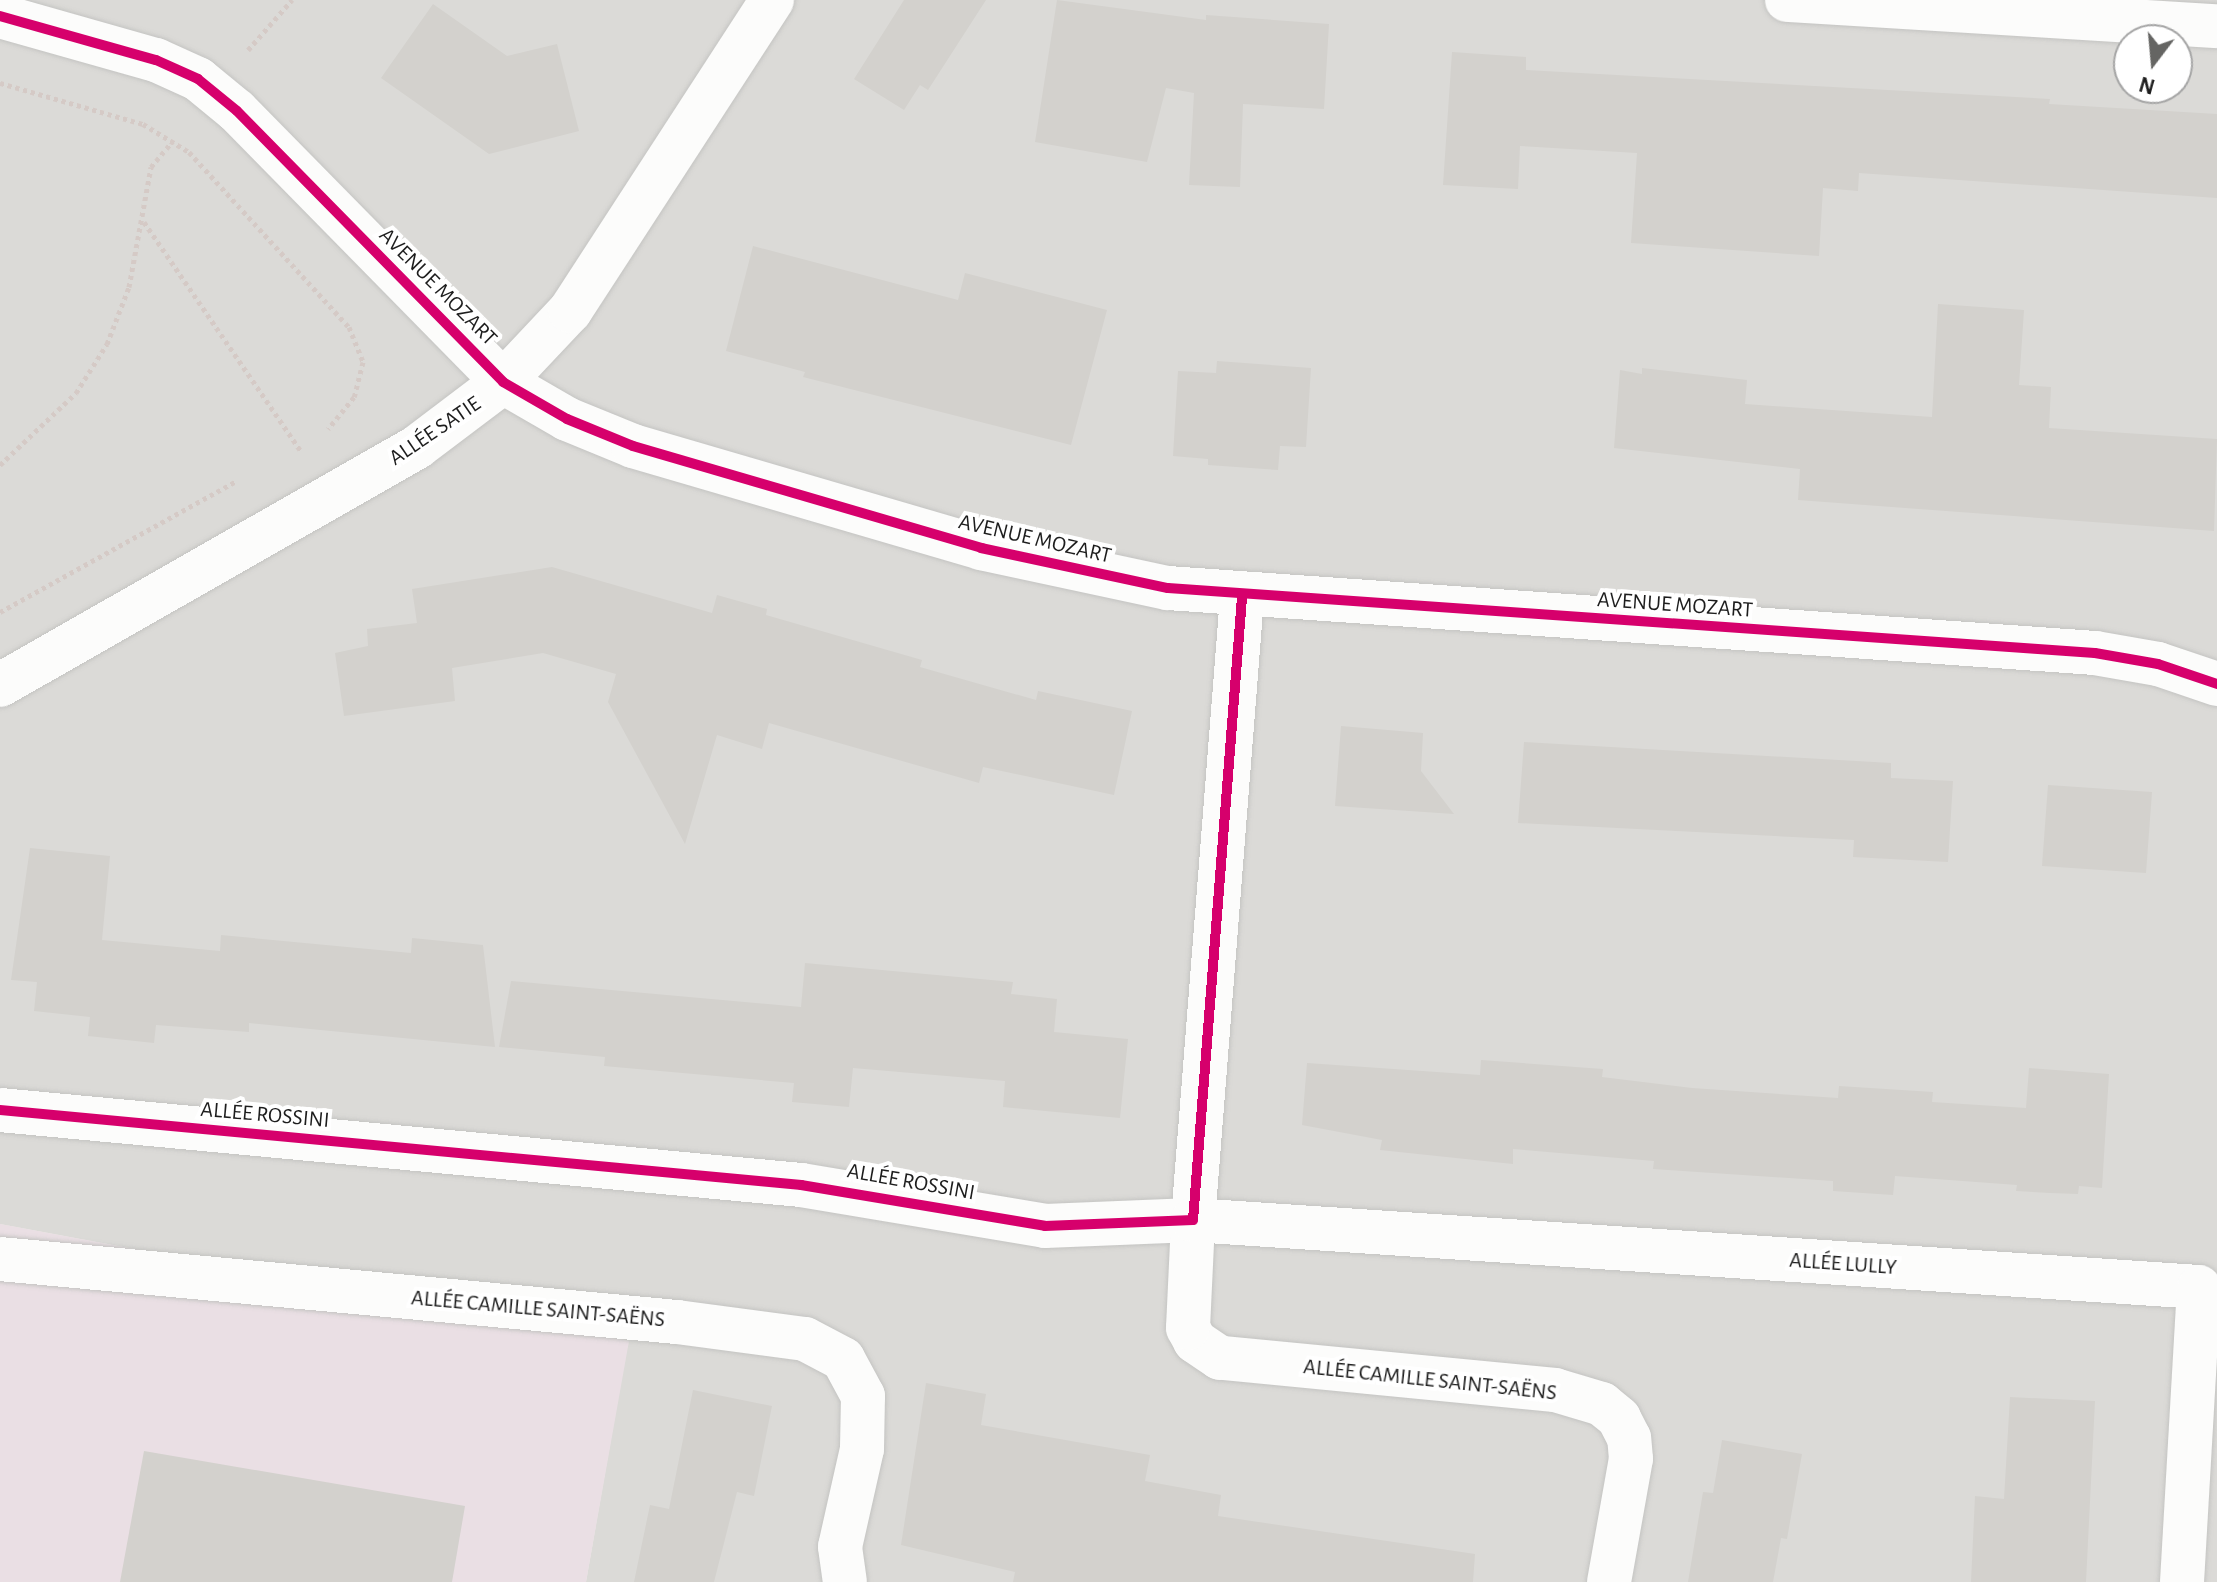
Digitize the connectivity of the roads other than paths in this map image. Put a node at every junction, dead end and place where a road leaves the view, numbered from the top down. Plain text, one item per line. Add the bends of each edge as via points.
1 (772, 0) edge
2 (1787, 0) edge
3 (0, 16) edge
4 (2217, 26) edge
5 (503, 382) junction
6 (1242, 597) junction
7 (2217, 684) edge
8 (0, 685) edge
9 (0, 1110) edge
10 (1193, 1220) junction
11 (0, 1259) edge
12 (2208, 1274) edge
13 (843, 1581) edge
14 (1609, 1582) edge
15 (2182, 1582) edge

1 - 5 street, ALLÉE SATIE via 570,311
2 - 4 street
3 - 5 street, AVENUE MOZART via 182,69 214,91
5 - 6 street, AVENUE MOZART via 567,419 633,446 942,537 1067,569
5 - 8 street, ALLÉE SATIE via 448,426
6 - 7 street, AVENUE MOZART via 2095,653 2158,664
6 - 10 street
9 - 10 street, ALLÉE ROSSINI via 801,1185 1045,1226
10 - 12 street, ALLÉE LULLY
10 - 14 street, ALLÉE CAMILLE SAINT-SAËNS via 1188,1328 1195,1341 1220,1358 1555,1390 1602,1404 1619,1418 1631,1459
11 - 13 street, ALLÉE CAMILLE SAINT-SAËNS via 677,1322 805,1339 843,1359 863,1396 862,1449 840,1547
12 - 15 street, ALLÉE LULLY

